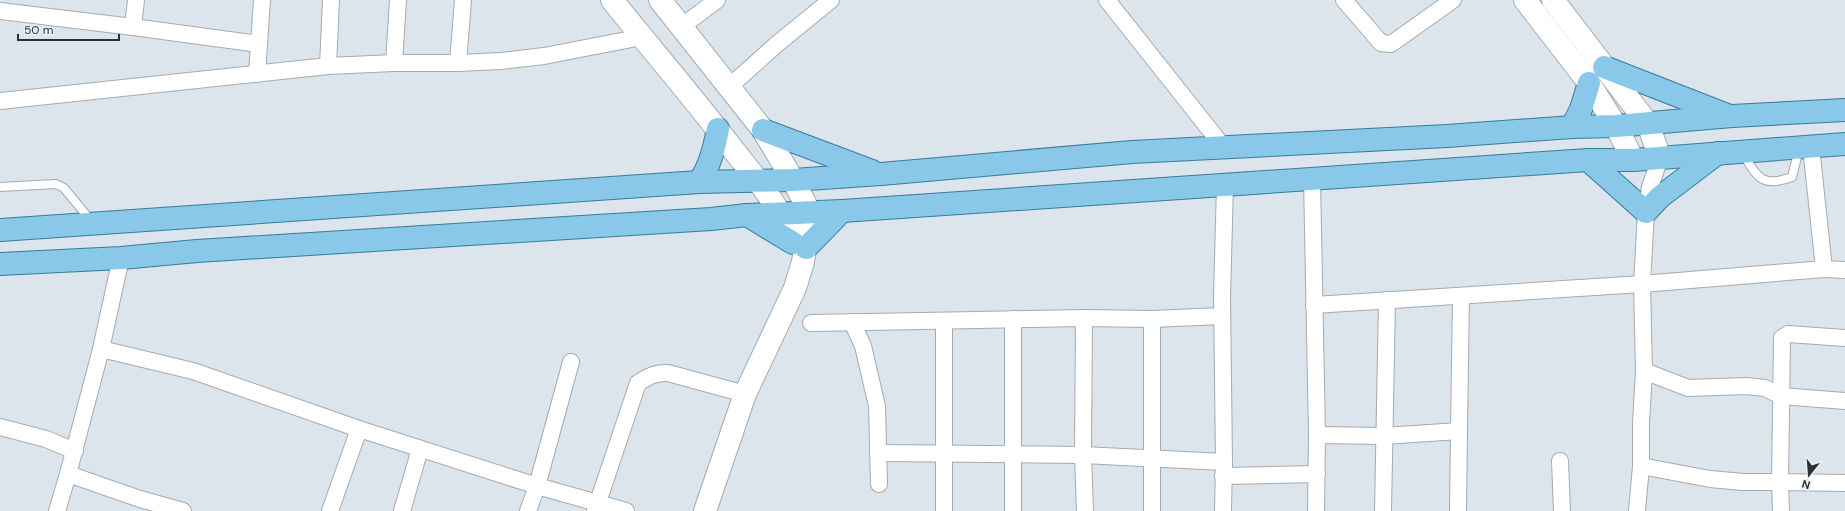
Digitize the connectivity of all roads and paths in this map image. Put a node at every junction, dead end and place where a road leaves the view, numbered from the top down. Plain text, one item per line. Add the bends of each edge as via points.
1 (136, 0) edge
2 (262, 0) edge
3 (331, 0) edge
4 (398, 0) edge
5 (463, 0) edge
6 (612, 0) edge
7 (660, 0) edge
8 (717, 0) edge
9 (832, 0) edge
10 (1106, 0) edge
11 (1344, 0) edge
12 (1453, 0) edge
13 (1525, 0) edge
14 (1553, 0) edge
15 (0, 11) edge
16 (133, 27) junction
17 (681, 27) junction
18 (642, 37) junction
19 (259, 44) junction
20 (394, 63) junction
21 (458, 63) junction
22 (328, 66) junction
23 (1604, 67) junction
24 (257, 74) junction
25 (1589, 82) junction
26 (729, 87) junction
27 (0, 101) edge
28 (1845, 110) edge
29 (1732, 116) junction
30 (1648, 124) junction
31 (1616, 126) junction
32 (1572, 127) junction
33 (718, 129) junction
34 (763, 130) junction
35 (1845, 144) edge
36 (1805, 148) junction
37 (1225, 149) junction
38 (1741, 152) junction
39 (1718, 154) junction
40 (1660, 158) junction
41 (1588, 160) junction
42 (1633, 160) junction
43 (881, 174) junction
44 (1312, 178) junction
45 (756, 180) junction
46 (793, 180) junction
47 (699, 182) junction
48 (1225, 185) junction
49 (0, 186) edge
50 (1650, 187) junction
51 (842, 212) junction
52 (1646, 212) junction
53 (810, 213) junction
54 (747, 215) junction
55 (781, 215) junction
56 (94, 224) junction
57 (0, 230) edge
58 (800, 251) junction
59 (121, 258) junction
60 (0, 264) edge
61 (1824, 269) junction
62 (1845, 270) edge
63 (1642, 284) junction
64 (1461, 296) junction
65 (1387, 300) junction
66 (1314, 305) junction
67 (1222, 316) junction
68 (1084, 318) junction
69 (1013, 319) junction
70 (1152, 319) junction
71 (944, 321) junction
72 (852, 322) junction
73 (811, 323) dead end
74 (1845, 338) edge
75 (101, 349) junction
76 (570, 362) dead end
77 (1644, 371) junction
78 (745, 394) junction
79 (1781, 396) junction
80 (1845, 402) edge
81 (0, 427) edge
82 (360, 429) junction
83 (1459, 431) junction
84 (1317, 435) junction
85 (1384, 436) junction
86 (420, 449) junction
87 (75, 451) junction
88 (878, 453) junction
89 (943, 454) junction
90 (1012, 454) junction
91 (1083, 455) junction
92 (1153, 458) junction
93 (1560, 461) dead end
94 (1641, 466) junction
95 (1223, 469) junction
96 (68, 474) junction
97 (1317, 474) junction
98 (1780, 482) junction
99 (1845, 483) edge
100 (879, 484) dead end
101 (537, 486) junction
102 (138, 505) edge
103 (596, 507) edge
104 (57, 511) edge
105 (183, 511) edge
106 (330, 511) edge
107 (402, 511) edge
108 (528, 511) edge
109 (626, 511) edge
110 (705, 511) edge
111 (944, 511) edge
112 (1013, 511) edge
113 (1085, 511) edge
114 (1152, 511) edge
115 (1222, 511) edge
116 (1316, 511) edge
117 (1383, 511) edge
118 (1458, 511) edge
119 (1562, 511) edge
120 (1637, 511) edge
121 (1781, 511) edge

1 - 16 street
2 - 19 street
3 - 22 street
4 - 20 street
5 - 21 street
6 - 18 main road
7 - 17 main road
8 - 17 street
9 - 26 street
10 - 37 street
11 - 12 street via 1380,44 1391,44
13 - 25 main road
14 - 23 main road
15 - 16 street
16 - 19 street
17 - 26 main road
18 - 21 street via 544,56
18 - 33 main road
19 - 24 street
20 - 21 street
20 - 22 street
22 - 24 street
23 - 29 main road
23 - 30 main road
24 - 27 street
25 - 31 main road
25 - 32 main road via 1581,109
26 - 34 main road
28 - 29 main road
29 - 30 main road
30 - 31 main road
30 - 40 main road
31 - 32 main road
31 - 42 main road
32 - 37 main road
33 - 45 main road
33 - 47 main road via 710,163
34 - 43 main road
34 - 46 main road
35 - 36 main road
36 - 38 main road
36 - 38 lane via 1792,177 1777,182 1764,181 1755,174
36 - 61 street
37 - 43 main road via 1132,152
38 - 39 main road
39 - 40 main road
39 - 52 main road via 1660,197
40 - 42 main road
40 - 50 street
41 - 42 main road
41 - 44 main road
41 - 52 main road
42 - 50 street
43 - 46 main road
44 - 48 main road
44 - 66 street
45 - 46 main road
45 - 47 main road
45 - 55 main road
46 - 53 main road
47 - 56 main road
48 - 51 main road
48 - 67 street
49 - 56 lane via 56,184 64,188
50 - 52 street
51 - 53 main road
51 - 58 main road
52 - 63 street
53 - 55 main road
53 - 58 main road
54 - 55 main road
54 - 58 main road
54 - 59 main road
55 - 58 main road
56 - 57 main road
58 - 78 main road via 789,302
59 - 60 main road
59 - 75 street
61 - 62 street
61 - 63 street
63 - 64 street
63 - 77 street
64 - 65 street
64 - 83 street
65 - 66 street
65 - 85 street
66 - 84 street
67 - 70 street
67 - 95 street
68 - 69 street
68 - 70 street
68 - 91 street
69 - 71 street
69 - 90 street
70 - 92 street
71 - 72 street
71 - 89 street
72 - 73 street
72 - 88 street via 863,346 877,406
74 - 79 street via 1788,334 1782,338
75 - 82 street via 193,372
75 - 87 street
76 - 101 street
77 - 79 street via 1688,388 1746,386 1765,388
77 - 94 street
78 - 103 street via 668,373 654,374 638,383
78 - 110 main road
79 - 80 street
79 - 98 street
81 - 87 street
82 - 86 street
82 - 106 street
83 - 85 street
83 - 118 street
84 - 85 street
84 - 97 street
85 - 117 street
86 - 101 street
86 - 107 street
87 - 96 street
88 - 89 street
88 - 100 street
89 - 90 street
89 - 111 street
90 - 91 street
90 - 112 street
91 - 92 street
91 - 113 street
92 - 95 street
92 - 114 street
93 - 119 street
94 - 98 street via 1710,479
94 - 120 street
95 - 97 street
95 - 115 street
96 - 102 street
96 - 104 street
97 - 116 street
98 - 99 street
98 - 121 street
101 - 103 street
101 - 108 street
102 - 105 street
103 - 109 street

